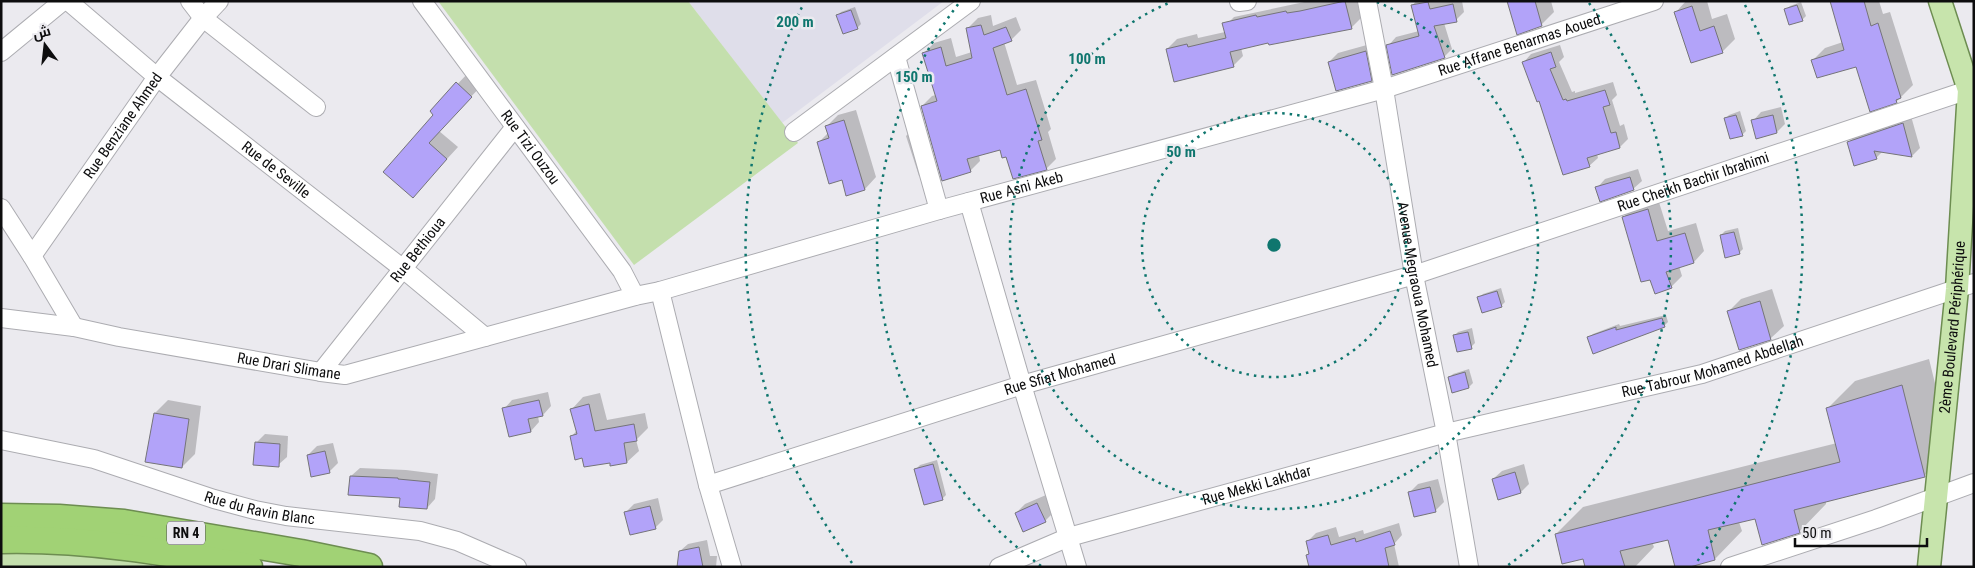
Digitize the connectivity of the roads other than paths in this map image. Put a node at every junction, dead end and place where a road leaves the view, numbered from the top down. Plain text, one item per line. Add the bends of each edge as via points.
1 (63, 1) edge
2 (68, 1) edge
3 (190, 1) edge
4 (220, 1) edge
5 (422, 1) edge
6 (971, 1) edge
7 (1367, 1) edge
8 (1654, 1) edge
9 (1940, 1) edge
10 (203, 18) junction
11 (1, 52) edge
12 (896, 57) junction
13 (157, 77) junction
14 (1384, 89) junction
15 (1972, 89) edge
16 (316, 107) dead end
17 (515, 127) junction
18 (794, 132) dead end
19 (969, 202) junction
20 (1, 208) edge
21 (939, 210) junction
22 (32, 256) junction
23 (402, 268) junction
24 (1414, 275) junction
25 (1965, 286) edge
26 (660, 291) junction
27 (635, 296) junction
28 (1, 318) edge
29 (74, 326) junction
30 (485, 337) junction
31 (321, 372) junction
32 (1022, 385) junction
33 (1446, 433) junction
34 (1, 440) edge
35 (1974, 483) edge
36 (708, 485) junction
37 (1936, 497) junction
38 (1, 517) edge
39 (1069, 538) junction
40 (1, 540) edge
41 (249, 567) edge
42 (368, 567) edge
43 (517, 567) edge
44 (732, 567) edge
45 (998, 567) edge
46 (1077, 567) edge
47 (1470, 567) edge
48 (1730, 567) edge
49 (1929, 567) edge

1 - 11 street
2 - 13 street, Rue de Seville
3 - 10 street
4 - 10 street, Rue Benziane Ahmed
5 - 17 street, Rue Tizi Ouzou
6 - 12 street
7 - 14 street, Avenue Megraoua Mohamed
8 - 14 street, Rue Affane Benarmas Aoued
9 - 15 main road, 2ème Boulevard Périphérique
10 - 13 street, Rue Benziane Ahmed
10 - 16 street
12 - 18 street
12 - 21 street
13 - 22 street, Rue Benziane Ahmed
13 - 23 street, Rue de Seville
14 - 19 street, Rue Asni Akeb
14 - 24 street, Avenue Megraoua Mohamed
15 - 24 street, Rue Cheikh Bachir Ibrahimi
15 - 25 main road, 2ème Boulevard Périphérique
17 - 23 street, Rue Bethioua
17 - 27 street, Rue Tizi Ouzou via 622,271
19 - 21 street, Rue Asni Akeb
19 - 32 street
20 - 22 street
21 - 26 street, Rue Asni Akeb
22 - 29 street
23 - 30 street, Rue de Seville
23 - 31 street, Rue Bethioua
24 - 32 street, Rue Sfiat Mohamed
24 - 33 street, Avenue Megraoua Mohamed
25 - 33 street, Rue Tabrour Mohamed Abdellah via 1702,374
25 - 37 main road, 2ème Boulevard Périphérique
26 - 27 street, Rue Drari Slimane
26 - 36 street
27 - 30 street, Rue Drari Slimane
28 - 29 street, Rue Drari Slimane
29 - 31 street, Rue Drari Slimane via 124,338
30 - 31 street, Rue Drari Slimane via 345,375
32 - 36 street, Rue Sfiat Mohamed
32 - 39 street
33 - 39 street, Rue Mekki Lakhdar
33 - 47 street, Avenue Megraoua Mohamed
34 - 43 street, Rue du Ravin Blanc via 94,459 255,510 420,531 457,541
35 - 37 street
36 - 44 street
37 - 48 street
37 - 49 main road, 2ème Boulevard Périphérique
38 - 42 highway, RN 4 via 124,523
39 - 45 street, Rue Mekki Lakhdar
39 - 46 street
40 - 41 highway, RN 4 via 96,542

